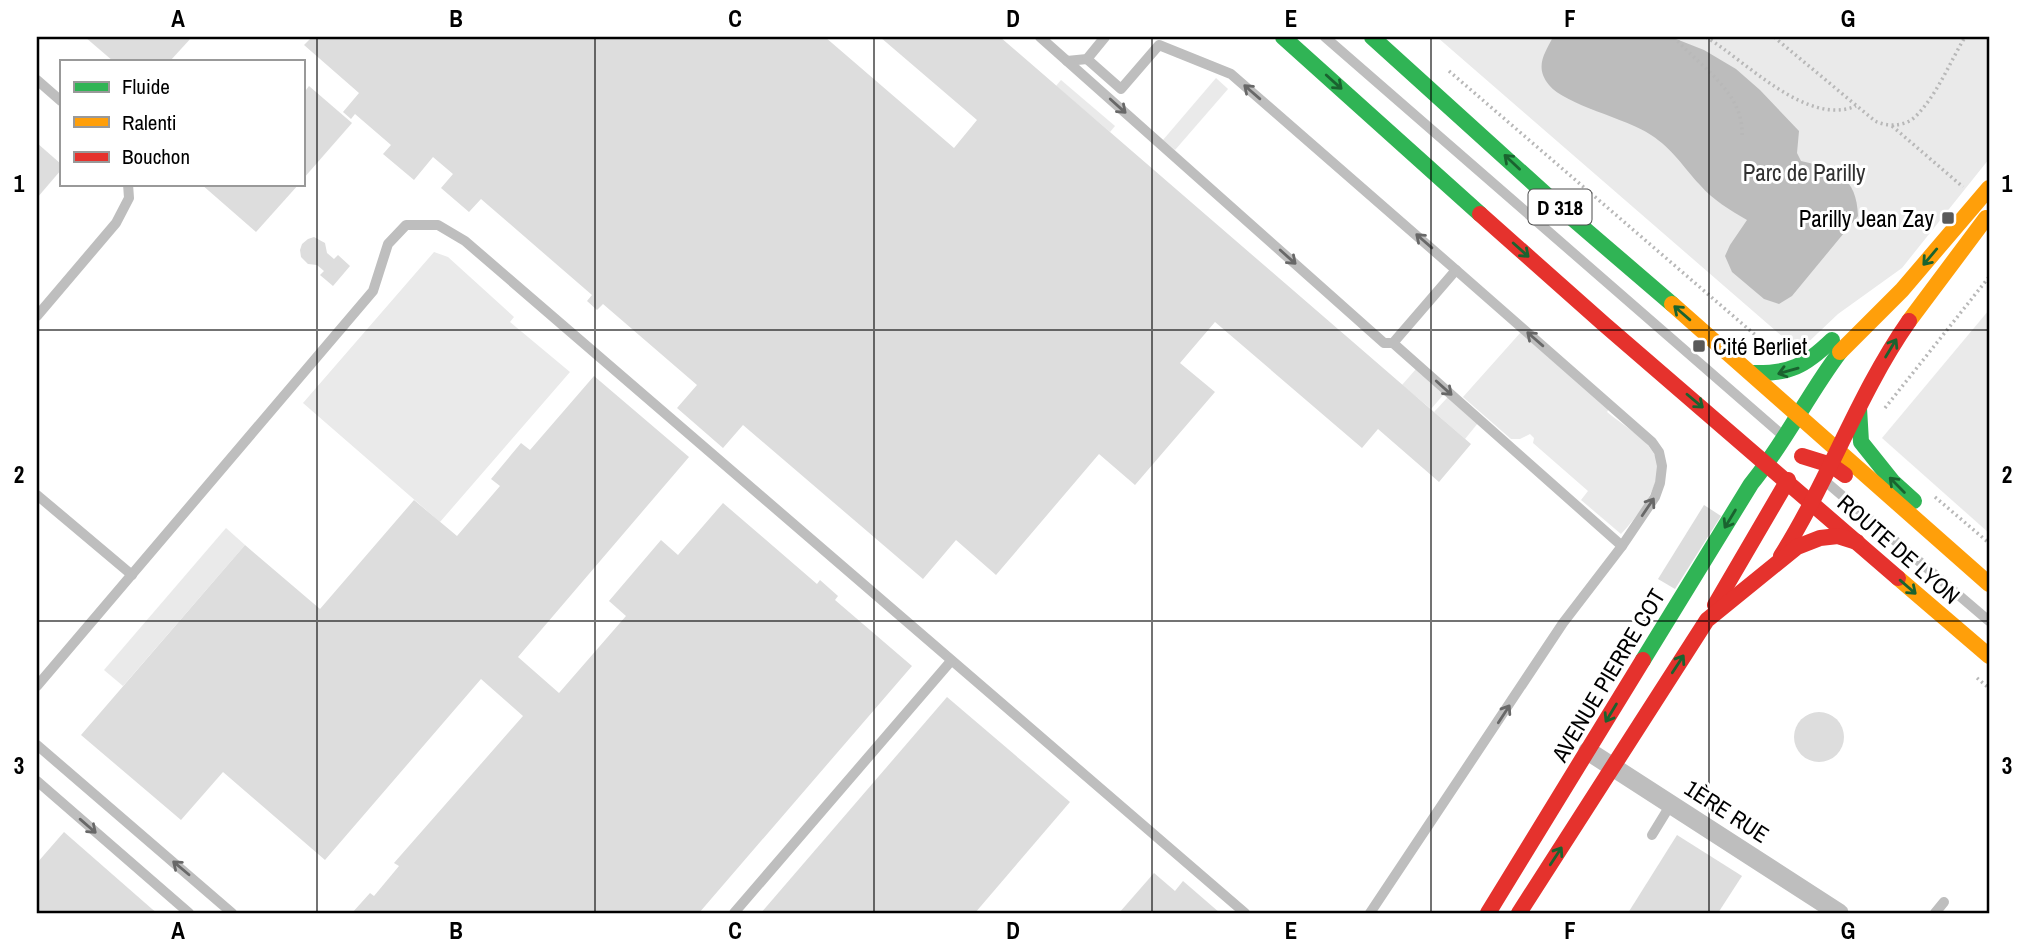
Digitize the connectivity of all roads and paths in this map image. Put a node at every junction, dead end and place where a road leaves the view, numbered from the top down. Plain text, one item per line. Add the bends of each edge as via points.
1 (1040, 37) edge
2 (1105, 37) edge
3 (1283, 37) edge
4 (1325, 37) edge
5 (1372, 37) edge
6 (1674, 37) edge
7 (1706, 37) edge
8 (1774, 37) edge
9 (1965, 37) edge
10 (1087, 59) junction
11 (1067, 61) junction
12 (1447, 69) dead end
13 (37, 80) edge
14 (60, 100) edge
15 (1856, 106) junction
16 (1892, 126) junction
17 (1742, 135) dead end
18 (128, 186) edge
19 (1984, 193) edge
20 (1989, 214) edge
21 (1456, 270) junction
22 (1989, 277) edge
23 (1902, 290) junction
24 (37, 316) edge
25 (1393, 343) junction
26 (1783, 358) dead end
27 (1752, 373) junction
28 (1858, 408) junction
29 (1882, 412) dead end
30 (1798, 415) junction
31 (1784, 436) junction
32 (1802, 456) junction
33 (1768, 463) junction
34 (1830, 465) junction
35 (1788, 480) junction
36 (37, 495) edge
37 (1812, 502) junction
38 (1857, 542) junction
39 (1622, 546) junction
40 (1957, 555) junction
41 (1777, 561) junction
42 (132, 575) junction
43 (1989, 584) edge
44 (1707, 620) junction
45 (1989, 621) edge
46 (1989, 656) edge
47 (951, 661) junction
48 (37, 686) edge
49 (37, 745) edge
50 (1588, 751) junction
51 (1613, 766) junction
52 (37, 781) edge
53 (1671, 803) junction
54 (1652, 835) dead end
55 (1944, 902) dead end
56 (189, 913) edge
57 (232, 913) edge
58 (734, 913) edge
59 (1245, 913) edge
60 (1370, 913) edge
61 (1488, 913) edge
62 (1519, 913) edge
63 (1839, 913) edge
64 (1935, 913) edge

1 - 11 lane
2 - 10 lane
3 -> 33 main road, ROUTE DE LYON / D 318 via 1605,325
4 - 31 lane
27 -> 5 main road, D 318
6 - 17 path via 1733,99 1742,120
7 - 15 path via 1804,104 1830,112
8 - 15 path
9 - 16 path via 1914,118
10 - 11 lane
21 -> 10 lane via 1231,74 1159,44 1121,89
11 -> 25 lane via 1384,343
12 - 26 path
13 - 14 lane
15 - 16 path via 1875,121
16 - 19 path
18 - 24 lane via 129,198 116,223
19 -> 23 main road
28 -> 20 main road via 1904,327
21 - 25 lane
39 -> 21 lane via 1655,497 1662,466 1659,452
22 - 29 path
23 -> 27 main road via 1850,323 1809,363 1789,373
23 - 30 main road, AVENUE PIERRE COT via 1842,349
25 -> 39 lane
27 - 30 main road, ROUTE DE LYON
28 - 34 main road
40 -> 28 main road via 1941,527 1867,451 1861,442
30 - 31 main road, AVENUE PIERRE COT
30 - 34 main road, ROUTE DE LYON
31 - 32 lane
31 - 33 main road, AVENUE PIERRE COT
32 - 33 main road
32 - 34 main road
32 - 34 lane
33 - 35 main road, ROUTE DE LYON
33 -> 50 main road, AVENUE PIERRE COT
34 - 37 main road
34 - 40 main road, ROUTE DE LYON
34 - 45 lane
35 - 37 main road, ROUTE DE LYON
35 - 44 main road
36 - 42 lane
37 - 38 main road, ROUTE DE LYON
37 - 41 main road
38 - 41 main road via 1838,536 1820,538
38 -> 46 main road, ROUTE DE LYON
60 -> 39 lane via 1563,623
40 - 43 main road, ROUTE DE LYON
41 - 44 main road
42 - 47 lane via 373,291 388,244 406,225 438,225 465,241
42 - 48 lane
51 -> 44 main road
47 - 58 lane
47 - 59 lane
57 -> 49 lane
50 - 51 street, 1ÈRE RUE
50 - 61 main road, AVENUE PIERRE COT
51 - 53 street, 1ÈRE RUE
62 -> 51 main road
52 -> 56 lane
53 - 54 lane
53 - 63 street, 1ÈRE RUE
55 - 64 lane

